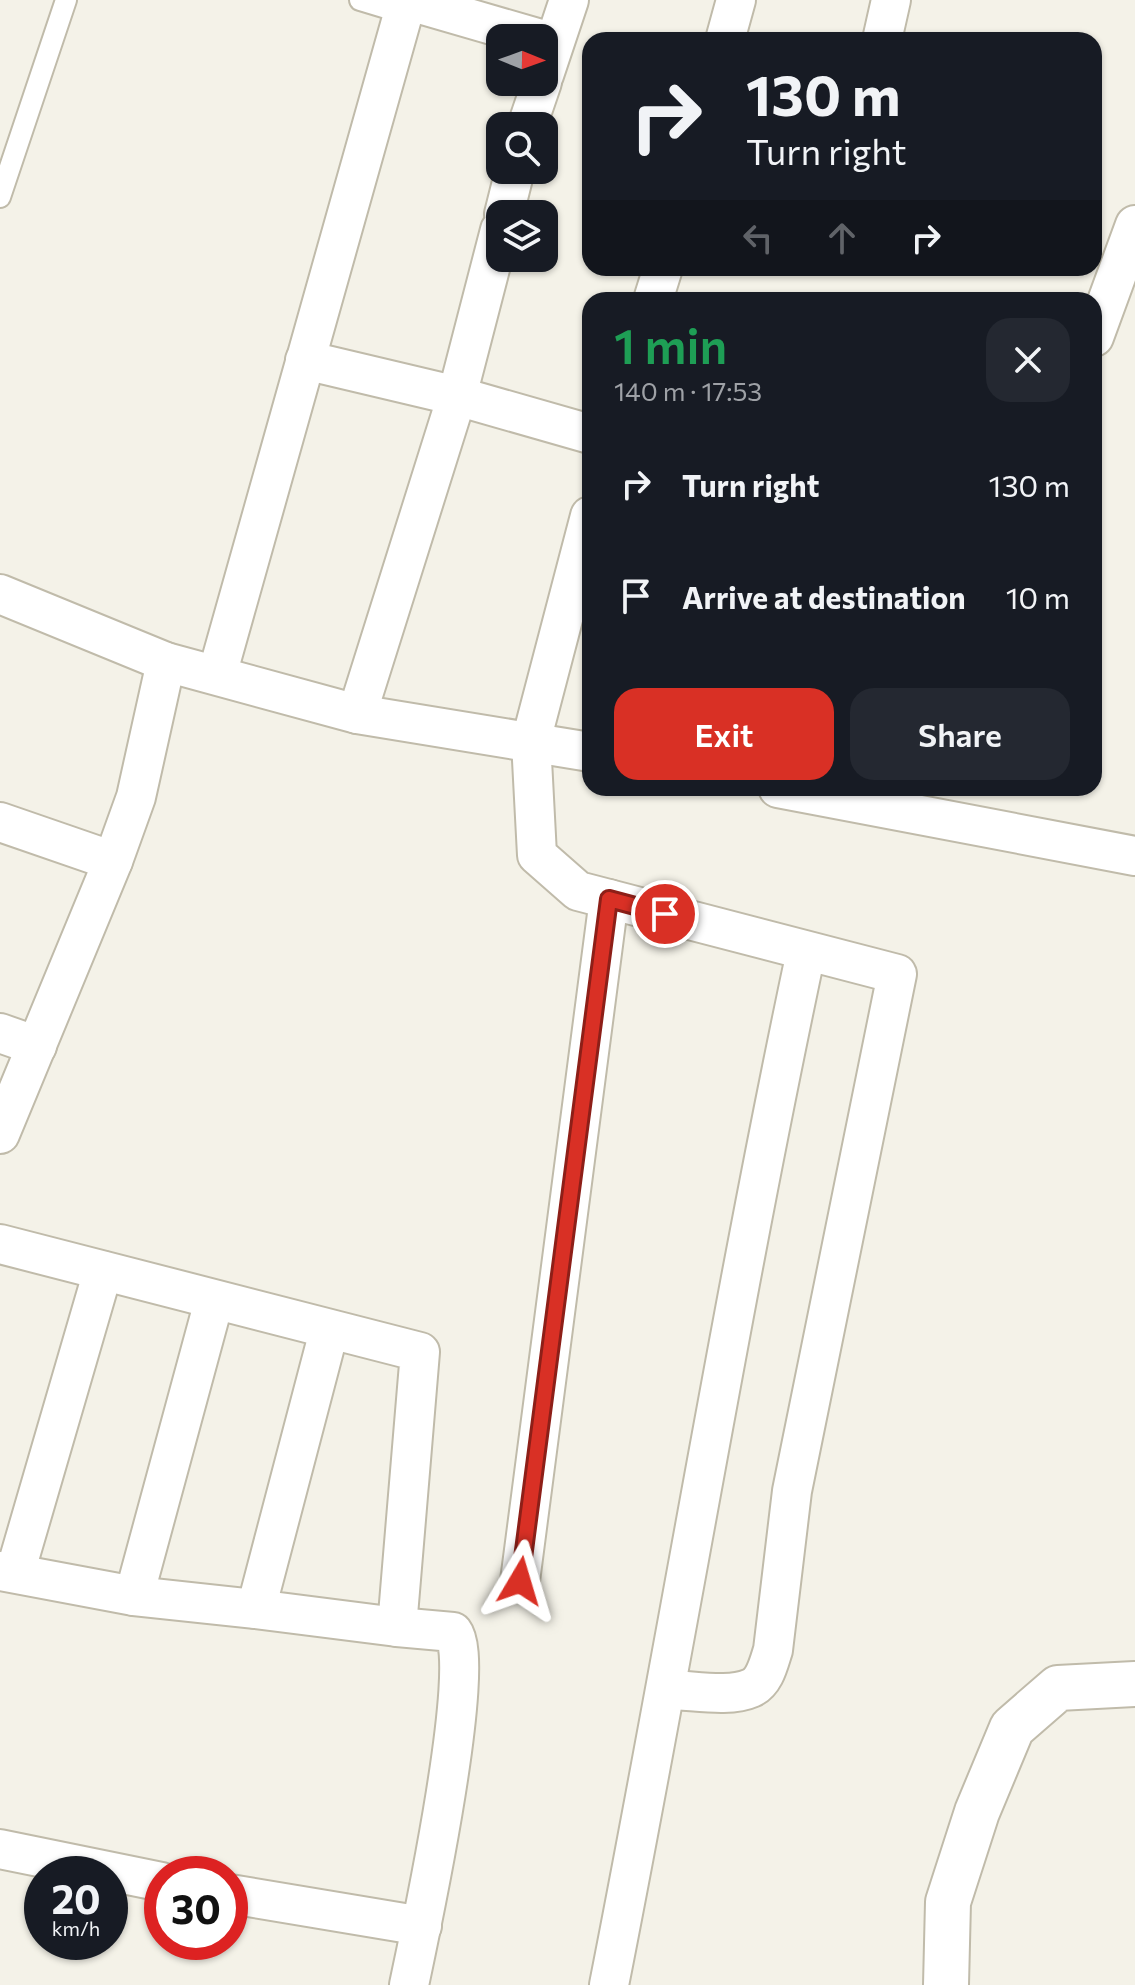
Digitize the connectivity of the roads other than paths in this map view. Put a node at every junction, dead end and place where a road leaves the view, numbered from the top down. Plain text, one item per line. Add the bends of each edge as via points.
1 (66, 0) edge
2 (360, 0) edge
3 (569, 0) edge
4 (736, 0) edge
5 (891, 0) edge
6 (405, 4) edge
7 (557, 24) edge
8 (486, 30) edge
9 (727, 32) edge
10 (884, 32) edge
11 (0, 197) edge
12 (1135, 225) edge
13 (489, 272) edge
14 (1102, 315) edge
15 (305, 360) junction
16 (457, 396) junction
17 (582, 432) edge
18 (582, 547) edge
19 (0, 594) edge
20 (166, 662) junction
21 (217, 675) junction
22 (357, 714) junction
23 (531, 741) junction
24 (582, 751) edge
25 (867, 796) edge
26 (923, 801) edge
27 (0, 822) edge
28 (1135, 856) edge
29 (113, 861) junction
30 (609, 899) junction
31 (806, 952) junction
32 (0, 1033) edge
33 (37, 1046) junction
34 (0, 1134) edge
35 (0, 1244) edge
36 (103, 1271) junction
37 (214, 1301) junction
38 (329, 1331) junction
39 (7, 1572) edge
40 (520, 1581) dead end
41 (134, 1596) junction
42 (256, 1609) junction
43 (397, 1627) junction
44 (1135, 1684) edge
45 (667, 1690) junction
46 (0, 1849) edge
47 (144, 1878) edge
48 (248, 1897) edge
49 (422, 1926) junction
50 (409, 1985) edge
51 (609, 1985) edge
52 (946, 1985) edge

1 - 11 lane
2 - 6 lane
3 - 7 street
4 - 9 street
5 - 10 street
6 - 8 street
6 - 15 street
12 - 14 street
13 - 16 street
15 - 16 street
15 - 21 street
16 - 17 street
16 - 22 street
18 - 23 street
19 - 20 street
20 - 21 street
20 - 29 street via 136,797
21 - 22 street
22 - 23 street
23 - 24 street
23 - 30 street via 537,855 578,891
25 - 26 street
26 - 28 street
27 - 29 street
29 - 33 street
30 - 31 street
30 - 40 street
31 - 45 street via 751,1209
31 - 45 street via 897,974 792,1491 773,1650 765,1674 753,1688
32 - 33 street
33 - 34 street
35 - 36 street
36 - 37 street
36 - 39 street
37 - 38 street
37 - 41 street
38 - 42 street
38 - 43 street via 420,1352
39 - 41 street
41 - 42 street
42 - 43 street
43 - 49 street via 453,1632 459,1649 458,1709
44 - 52 street via 1058,1688 1012,1728 948,1902
45 - 51 street
46 - 47 street
48 - 49 street
49 - 50 street

